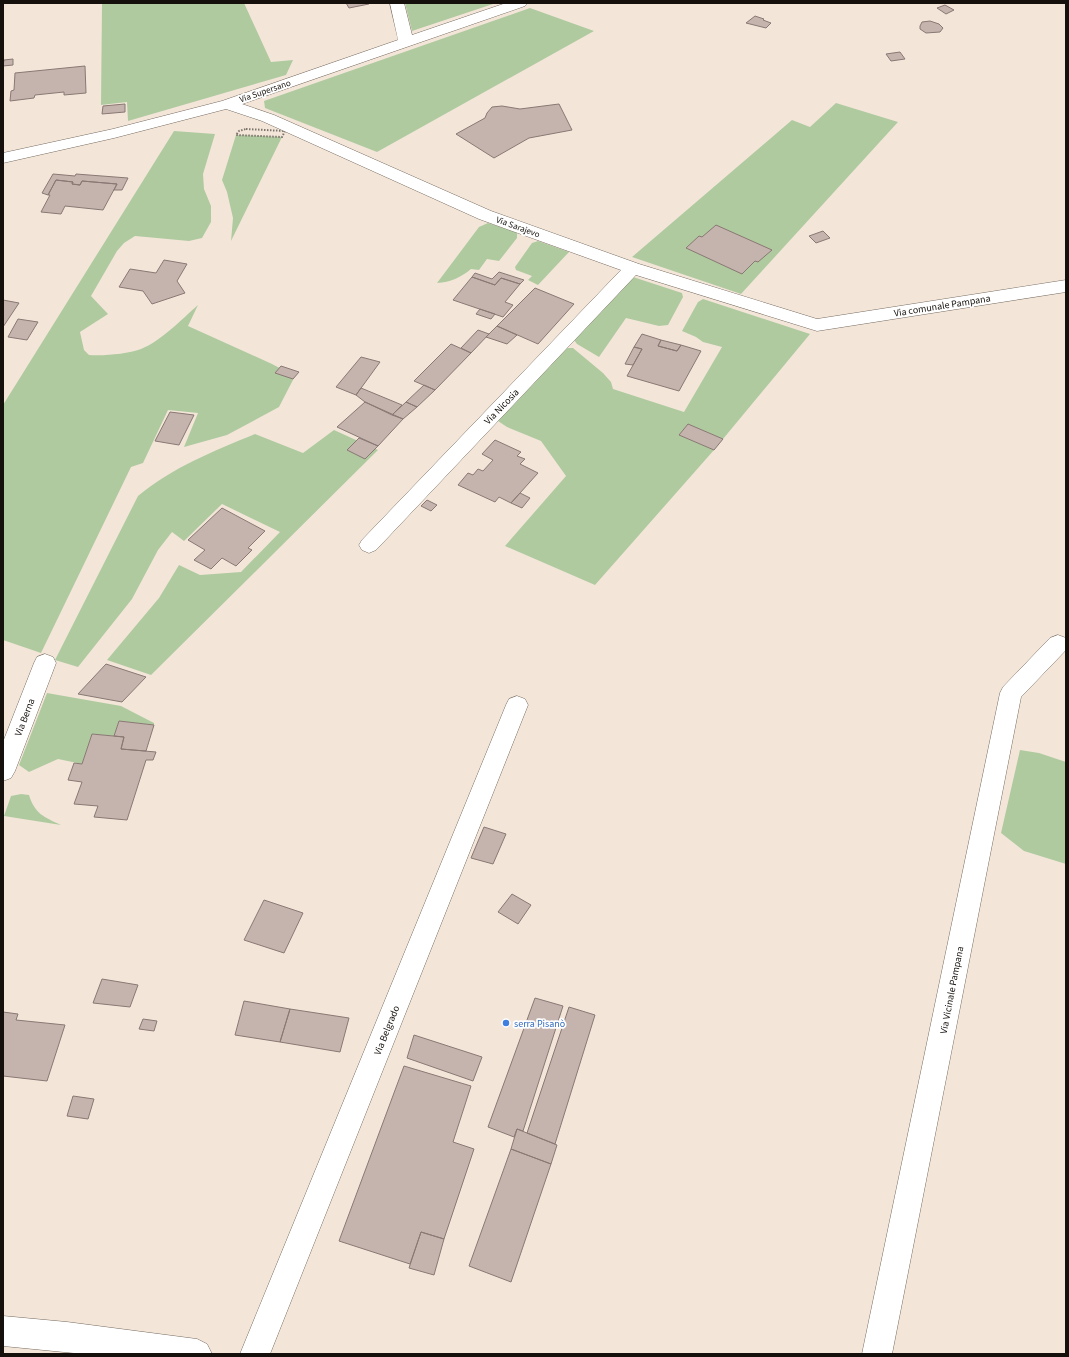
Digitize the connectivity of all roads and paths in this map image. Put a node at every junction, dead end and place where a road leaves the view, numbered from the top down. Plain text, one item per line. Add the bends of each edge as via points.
1 (397, 3) edge
2 (520, 3) edge
3 (406, 43) junction
4 (227, 104) junction
5 (3, 158) edge
6 (633, 268) junction
7 (1066, 286) edge
8 (817, 325) joint
9 (368, 545) dead end
10 (1058, 644) dead end
11 (45, 663) dead end
12 (516, 705) dead end
13 (3, 771) edge
14 (3, 1331) edge
15 (69, 1348) edge
16 (197, 1354) edge
17 (255, 1354) edge
18 (877, 1354) edge

1 - 3 street
2 - 3 street, Via Supersano
3 - 4 street, Via Supersano
4 - 5 street, Via Supersano
4 - 6 street, Via Sarajevo via 268,118 485,215
6 - 8 street, Via Sarajevo
6 - 9 street, Via Nicosia
7 - 8 street, Via comunale Pampana
10 - 18 street, Via Vicinale Pampana via 1011,693
11 - 13 street, Via Berna
12 - 17 street, Via Belgrado
14 - 15 street
15 - 16 street

